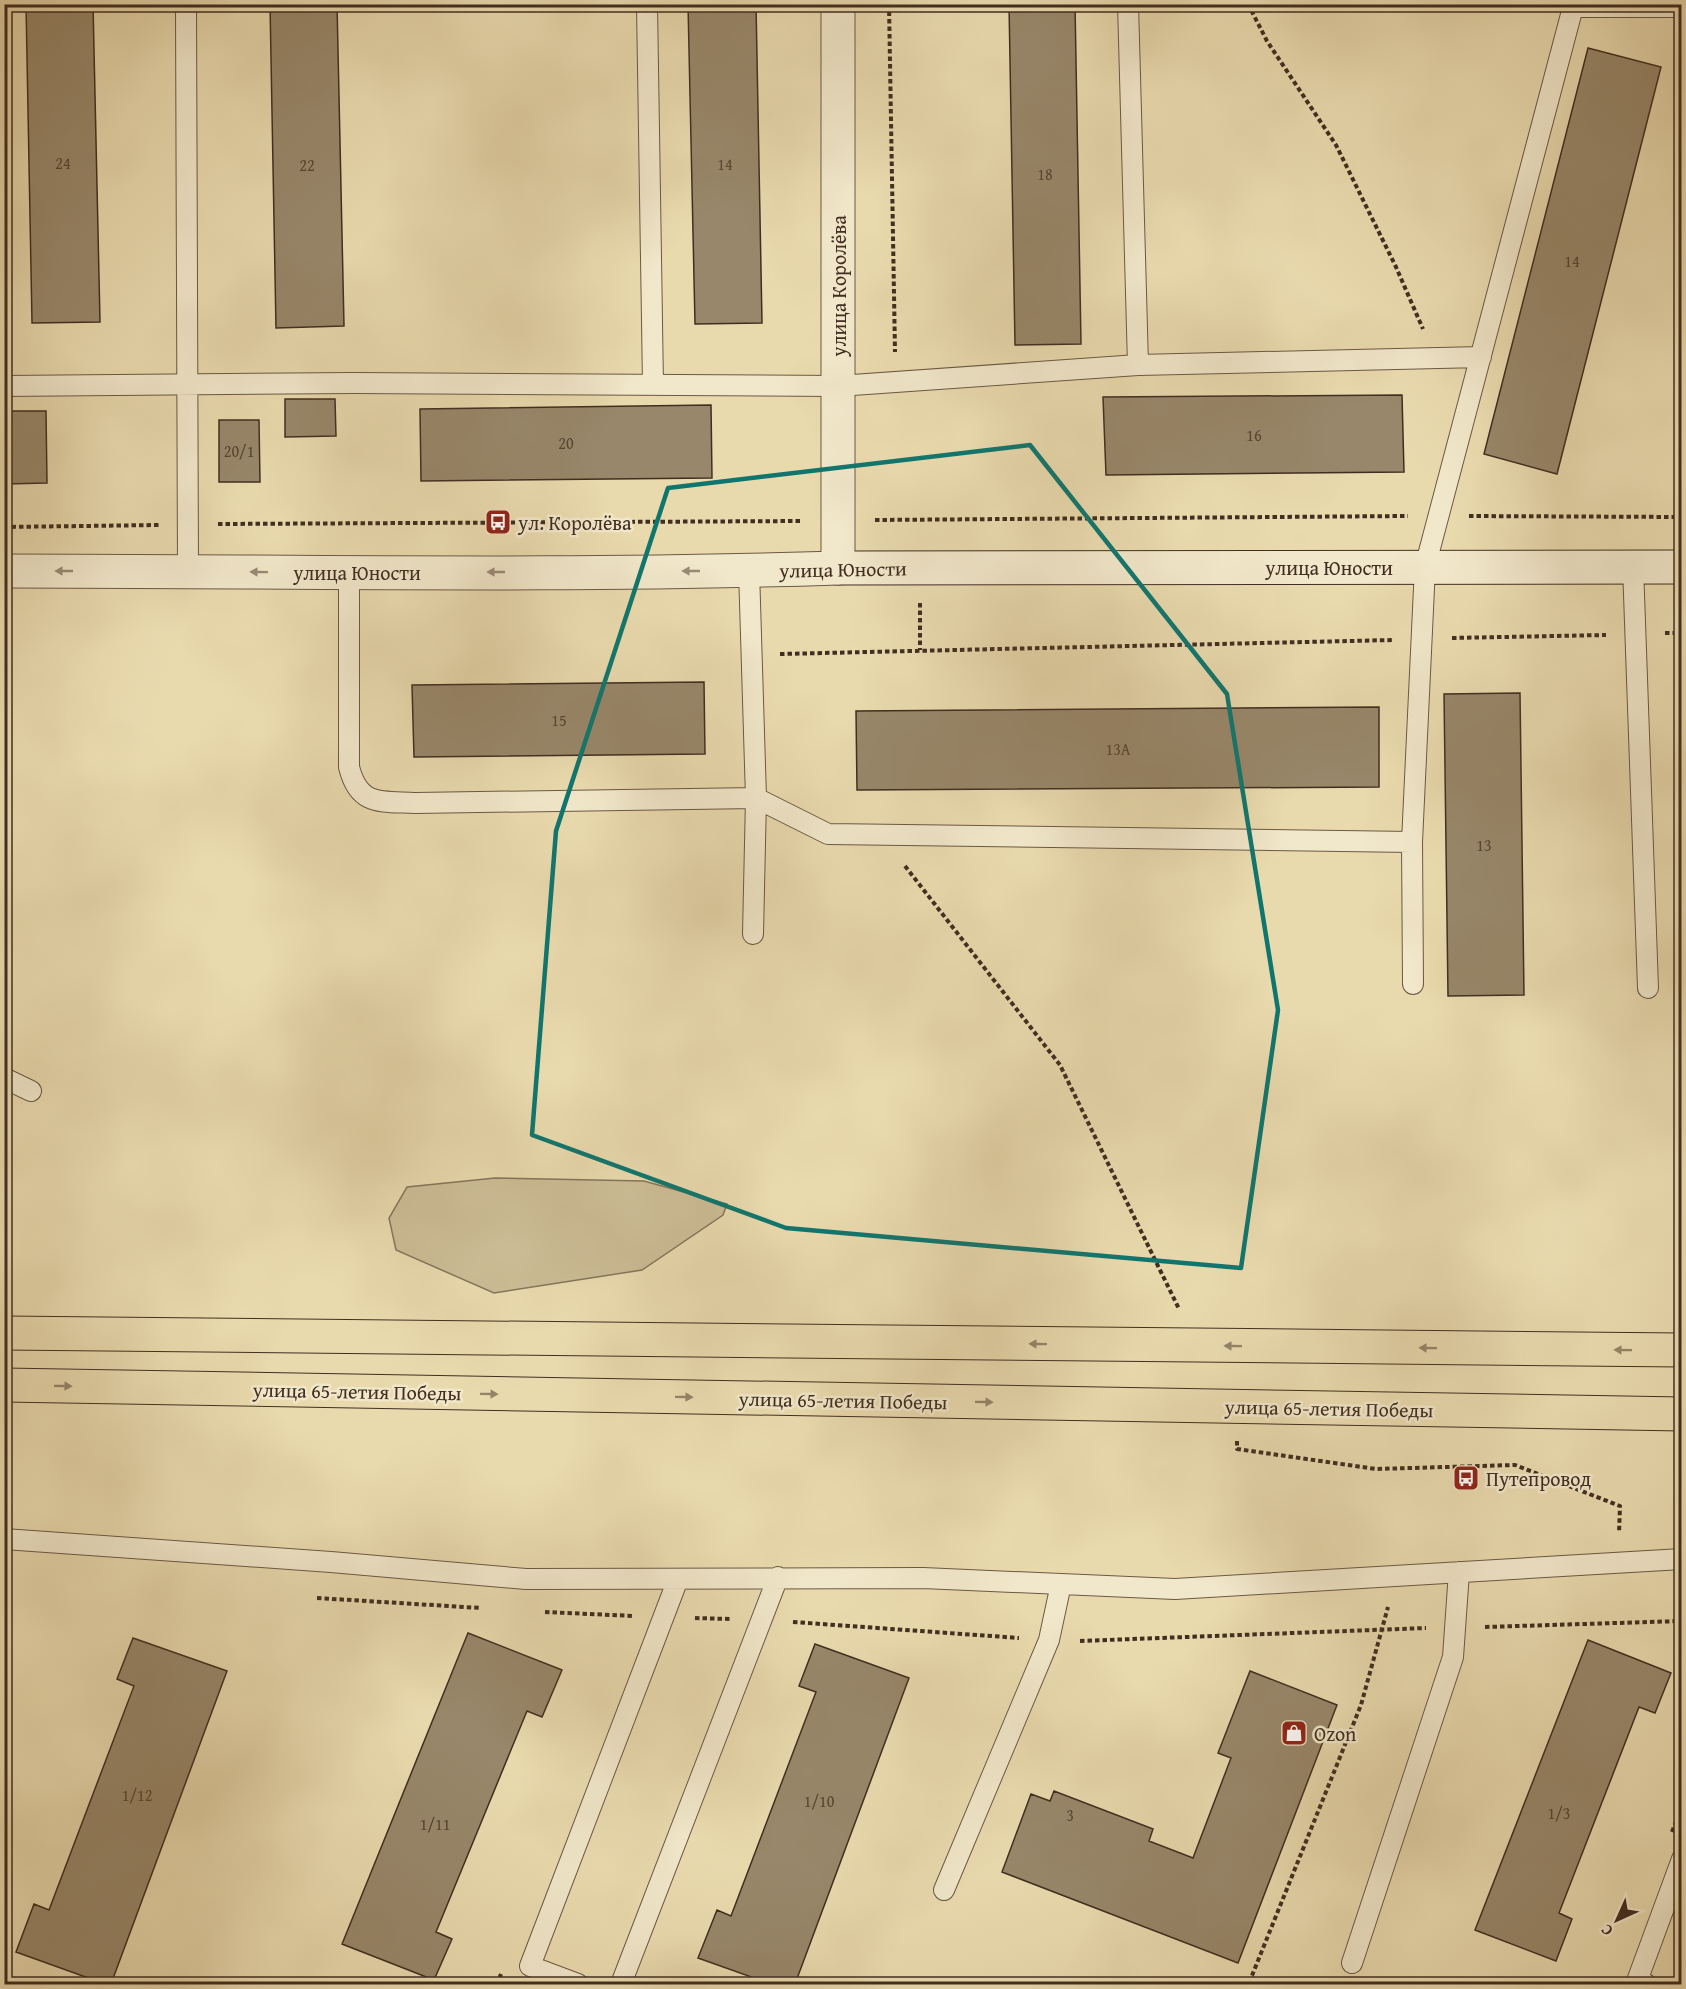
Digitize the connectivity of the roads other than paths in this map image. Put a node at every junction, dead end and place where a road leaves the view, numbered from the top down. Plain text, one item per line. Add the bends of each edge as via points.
1 (186, 4) edge
2 (647, 4) edge
3 (838, 4) edge
4 (1128, 4) edge
5 (1573, 6) edge
6 (1682, 7) edge
7 (1481, 357) junction
8 (1138, 365) junction
9 (186, 385) junction
10 (653, 385) junction
11 (4, 386) edge
12 (838, 386) junction
13 (1633, 566) junction
14 (838, 567) junction
15 (1425, 567) junction
16 (1682, 567) edge
17 (749, 570) junction
18 (4, 571) edge
19 (188, 571) junction
20 (349, 572) junction
21 (756, 798) junction
22 (1412, 842) junction
23 (753, 934) dead end
24 (1413, 984) dead end
25 (1648, 988) dead end
26 (4, 1078) edge
27 (31, 1091) dead end
28 (4, 1333) edge
29 (1682, 1350) edge
30 (4, 1385) edge
31 (1682, 1414) edge
32 (4, 1539) edge
33 (1682, 1559) edge
34 (1459, 1572) junction
35 (778, 1577) junction
36 (678, 1579) junction
37 (1061, 1584) junction
38 (1682, 1859) edge
39 (944, 1890) dead end
40 (1352, 1963) dead end
41 (578, 1984) edge
42 (621, 1984) edge
43 (1646, 1984) edge

1 - 9 lane
2 - 10 lane
3 - 12 street, улица Королёва
4 - 8 lane
5 - 6 lane
5 - 7 lane
7 - 8 lane
7 - 15 lane
8 - 12 lane
9 - 10 lane
9 - 11 lane
9 - 19 lane
10 - 12 lane
12 - 14 street, улица Королёва
13 - 15 street, улица Юности
13 - 16 street, улица Юности
13 - 25 lane
14 - 15 street, улица Юности
14 - 17 street, улица Юности
15 - 22 lane
17 -> 20 street, улица Юности
17 - 21 lane
19 -> 18 street, улица Юности
20 -> 19 street, улица Юности
20 - 21 lane via 349,767 353,784 373,801
21 - 22 lane via 828,834
21 - 23 lane
22 - 24 lane
26 - 27 lane
29 -> 28 main road
30 -> 31 main road, улица 65-летия Победы
32 - 36 lane via 526,1579
33 - 34 lane
34 - 37 lane via 1175,1589
34 - 40 lane via 1453,1657
35 - 36 lane
35 - 37 lane
35 - 42 lane
36 - 41 lane via 530,1966
37 - 39 lane via 1049,1640
38 - 43 lane via 1636,1981

